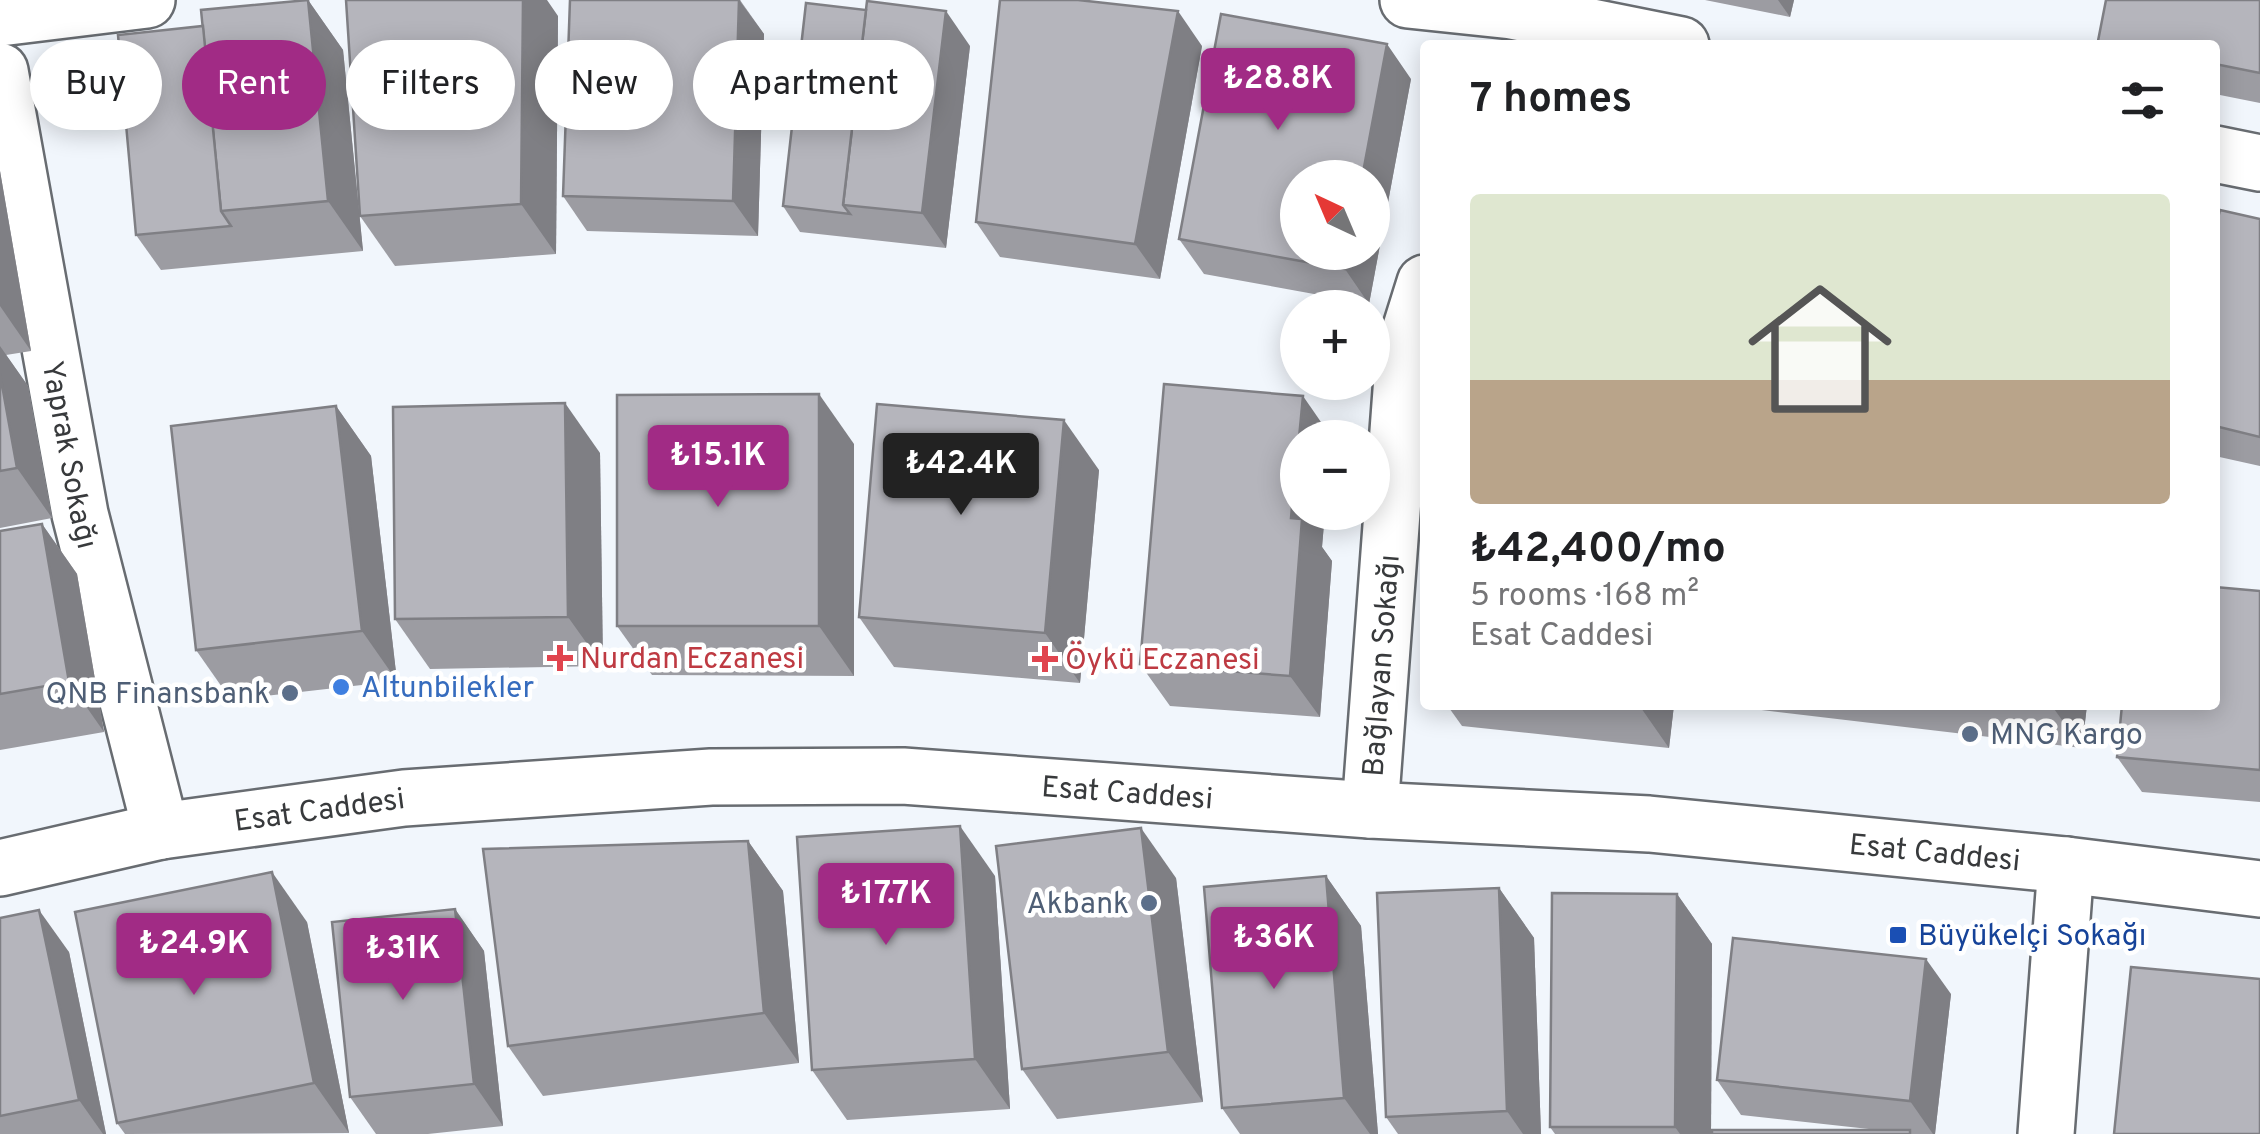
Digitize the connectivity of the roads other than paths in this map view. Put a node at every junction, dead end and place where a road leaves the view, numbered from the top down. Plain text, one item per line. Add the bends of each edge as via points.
1 (146, 0) edge
2 (1408, 0) edge
3 (0, 18) edge
4 (1510, 18) edge
5 (1649, 40) edge
6 (0, 71) edge
7 (2220, 155) edge
8 (2260, 163) edge
9 (1420, 300) edge
10 (1370, 810) junction
11 (161, 832) junction
12 (2066, 865) junction
13 (0, 868) edge
14 (2260, 889) edge
15 (2046, 1134) edge

1 - 3 main road
2 - 4 main road
4 - 5 main road
6 - 11 main road, Yaprak Sokağı via 80,514
7 - 8 main road
9 - 10 main road, Bağlayan Sokağı via 1404,350
10 - 11 main road, Esat Caddesi via 904,776 712,776 404,798
10 - 12 main road, Esat Caddesi via 1648,824
11 - 13 main road, Esat Caddesi
12 - 14 main road, Esat Caddesi
12 - 15 main road

